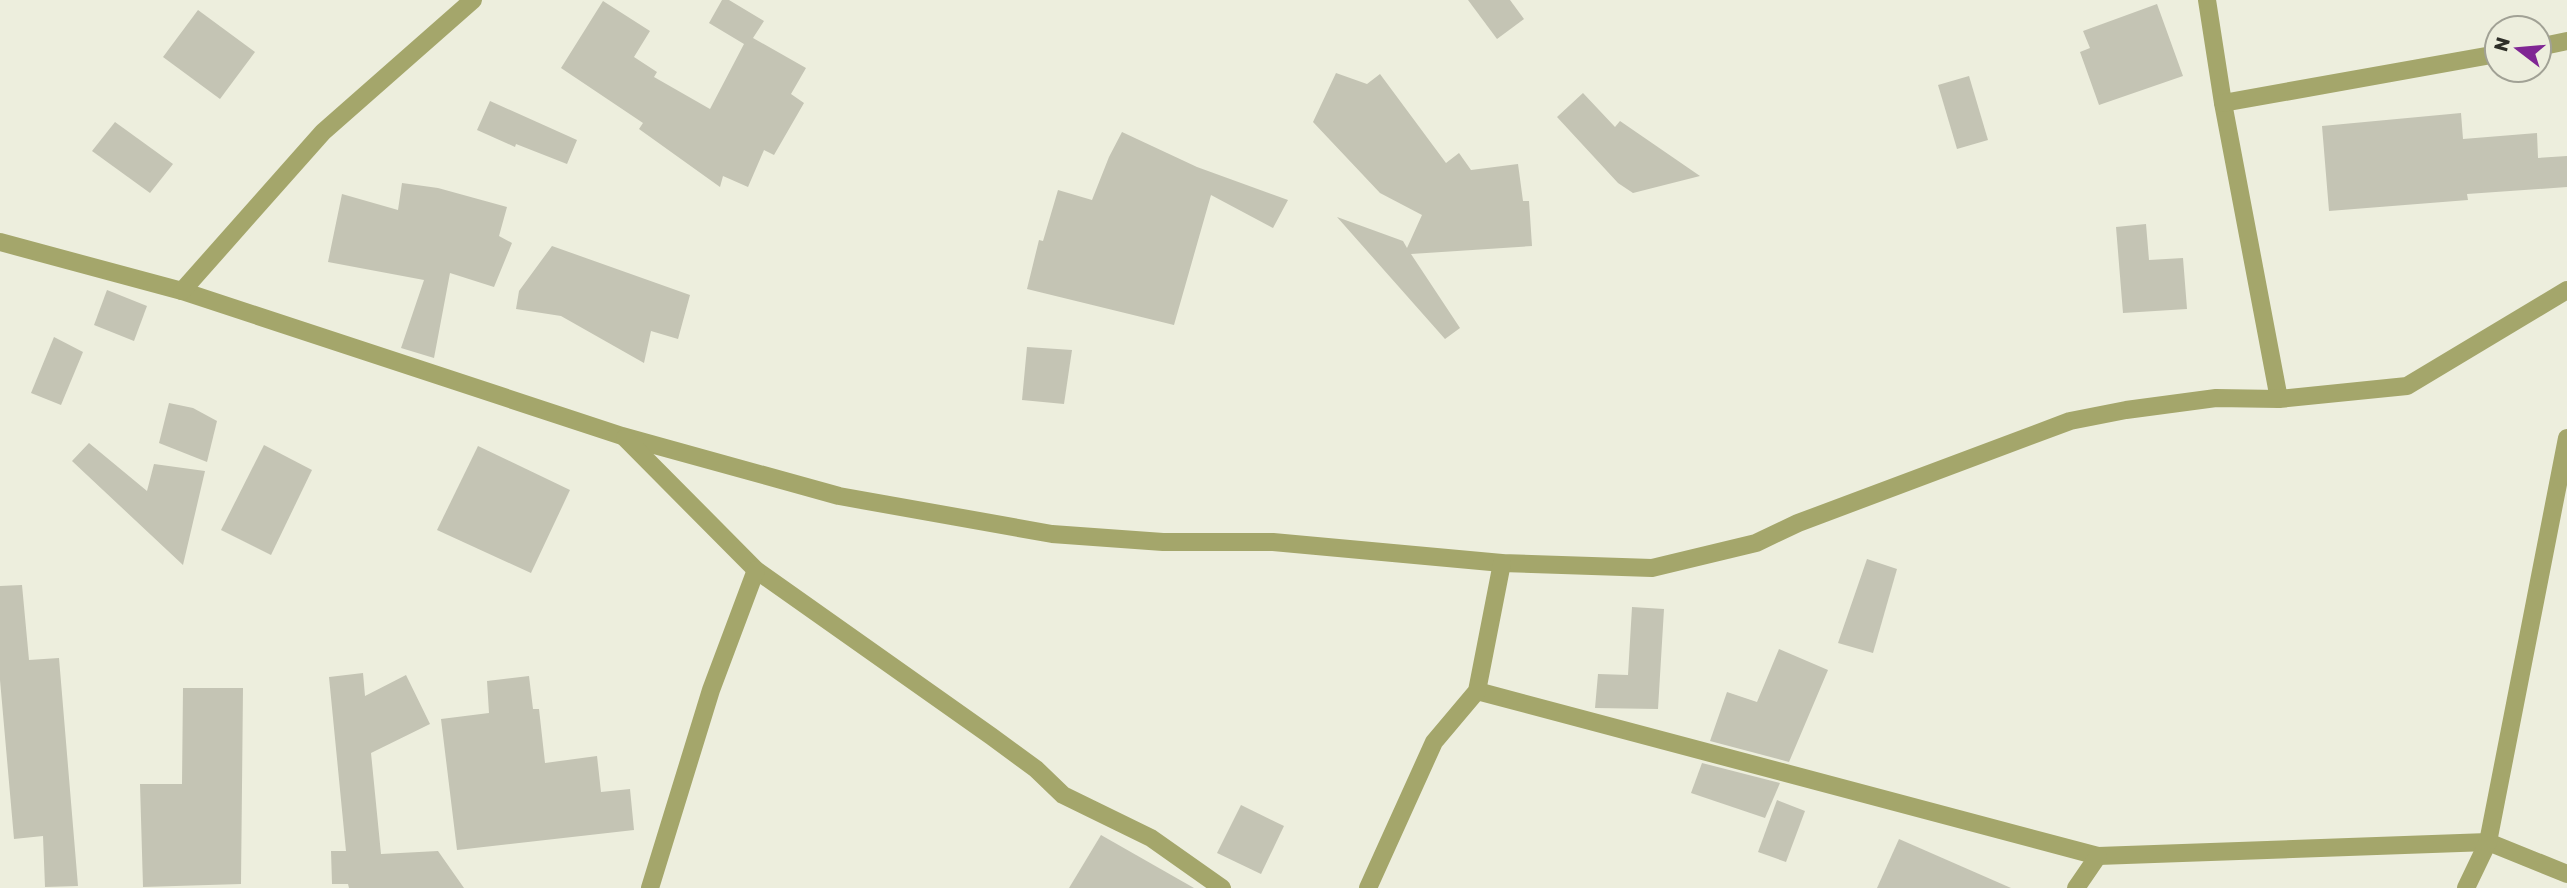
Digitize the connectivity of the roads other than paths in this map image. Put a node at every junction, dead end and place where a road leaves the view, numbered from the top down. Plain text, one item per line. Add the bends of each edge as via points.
1 (473, 0) edge
2 (2207, 0) edge
3 (2483, 57) edge
4 (2223, 103) junction
5 (0, 242) edge
6 (2567, 290) edge
7 (182, 291) junction
8 (2279, 399) junction
9 (622, 436) junction
10 (2567, 438) edge
11 (1502, 563) junction
12 (756, 570) junction
13 (1477, 691) junction
14 (2488, 842) junction
15 (2098, 856) junction
16 (2567, 874) edge
17 (650, 888) edge
18 (1222, 888) edge
19 (1368, 888) edge
20 (2076, 888) edge
21 (2466, 888) edge

1 - 7 street via 323,132
2 - 4 street
3 - 4 street
4 - 8 street
5 - 7 street
6 - 8 street via 2407,386
7 - 9 street
8 - 11 street via 2216,398 2070,421 1756,542 1652,568
9 - 11 street via 839,496 1052,534 1163,542 1273,542
9 - 12 street
10 - 14 street
11 - 13 street
12 - 17 street via 710,690
12 - 18 street via 1013,752 1063,795 1151,838
13 - 15 street
13 - 19 street via 1434,742
14 - 15 street
14 - 16 street
14 - 21 street
15 - 20 street

